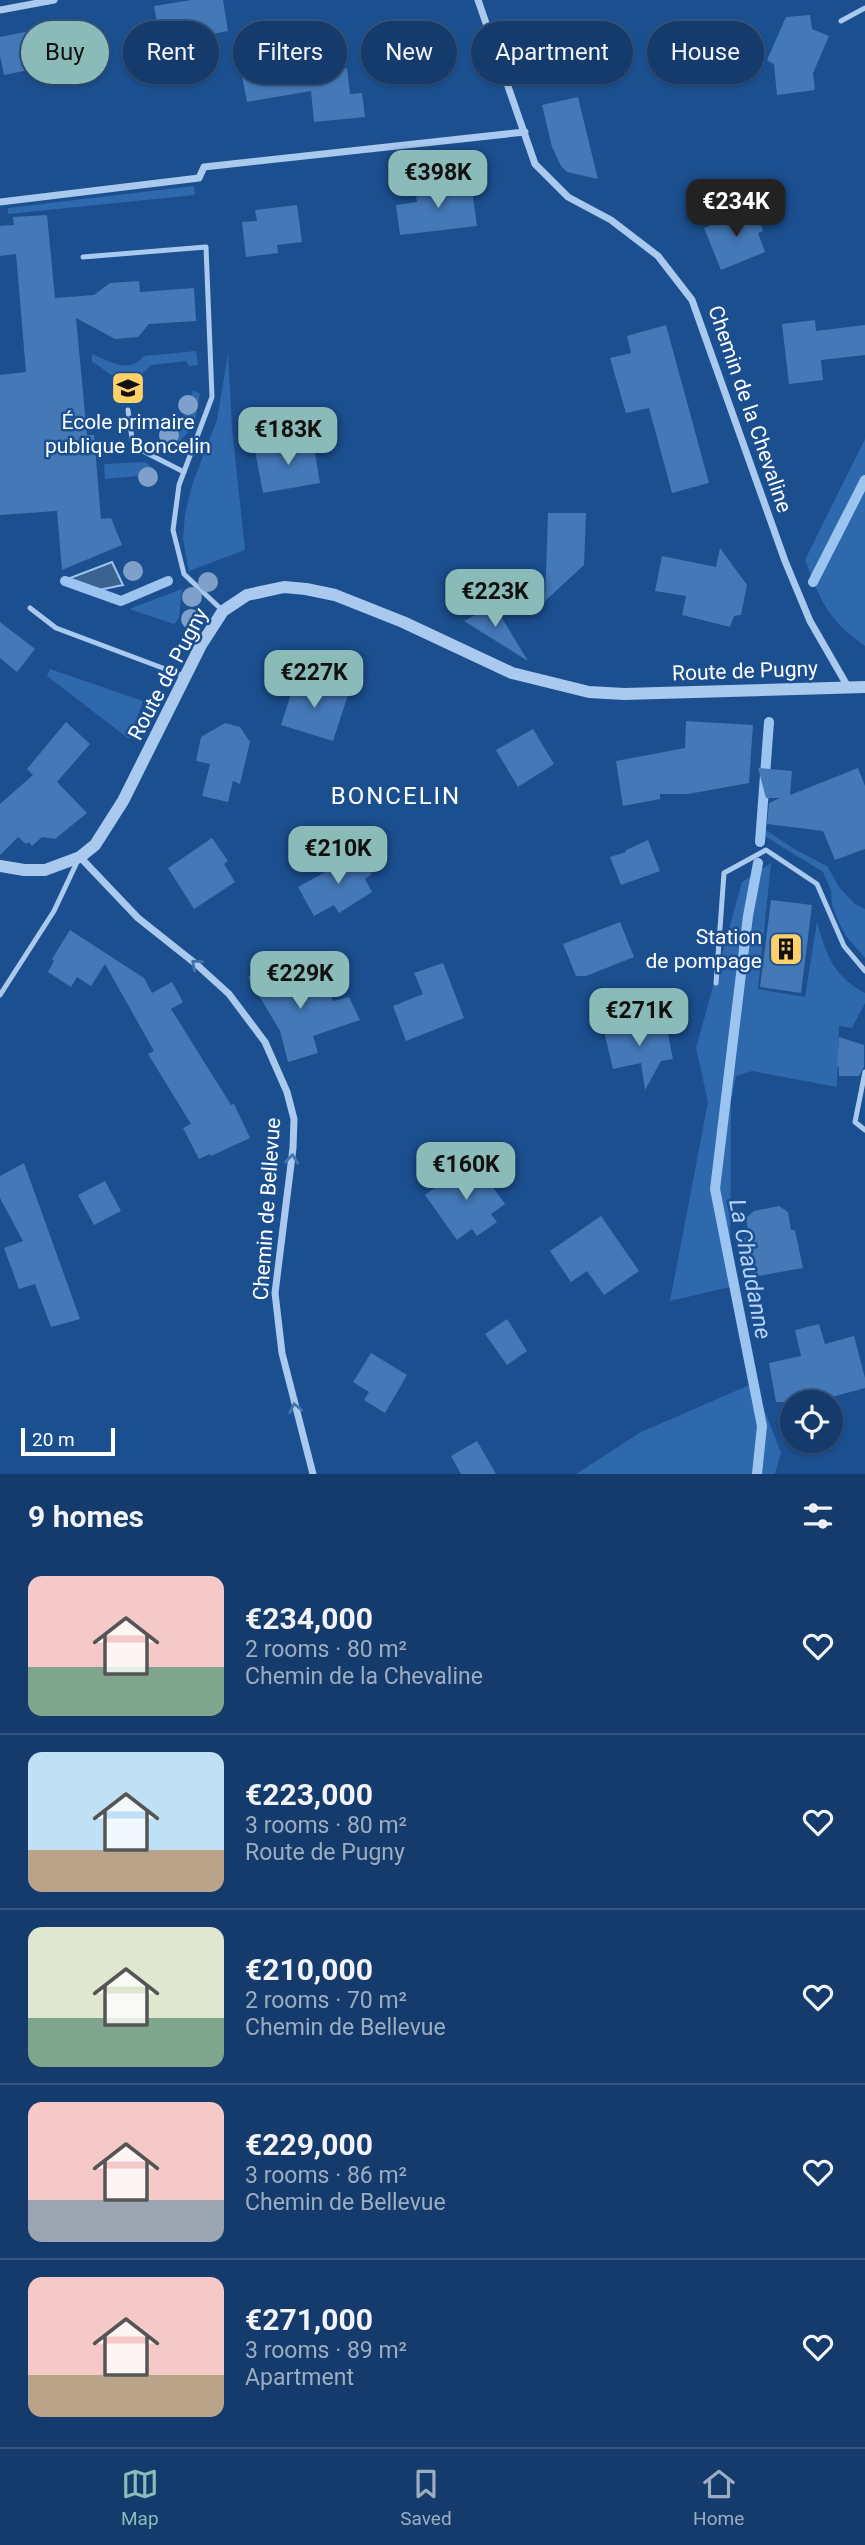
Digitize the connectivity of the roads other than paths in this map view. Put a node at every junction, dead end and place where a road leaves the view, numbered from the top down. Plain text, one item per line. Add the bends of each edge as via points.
1 (54, 0) edge
2 (478, 0) edge
3 (865, 8) edge
4 (0, 10) edge
5 (841, 21) dead end
6 (525, 132) junction
7 (0, 202) edge
8 (83, 257) dead end
9 (128, 410) dead end
10 (184, 472) junction
11 (30, 608) dead end
12 (223, 611) junction
13 (184, 676) junction
14 (848, 687) junction
15 (865, 687) edge
16 (80, 857) junction
17 (0, 866) edge
18 (865, 971) edge
19 (716, 983) dead end
20 (0, 995) edge
21 (865, 1072) edge
22 (865, 1130) edge
23 (313, 1474) edge

1 - 4 street
2 - 6 street, Chemin de la Chevaline
3 - 5 lane
6 - 7 street via 204,167 198,178
6 - 14 street, Chemin de la Chevaline via 535,164 568,197 611,220 657,256 692,300 785,561 810,621
8 - 10 lane via 206,247 212,397
9 - 10 lane via 133,446
10 - 12 lane via 173,530 184,574
11 - 13 lane via 56,628
12 - 13 street, Route de Pugny
12 - 14 street, Route de Pugny via 247,595 284,587 335,595 512,673 589,692
13 - 16 street, Route de Pugny via 123,801 95,845
14 - 15 street, Route de Pugny
16 - 17 street, Route de Pugny via 45,870
16 - 20 lane via 54,911
23 -> 16 street, Chemin de Bellevue via 282,1353 275,1293 293,1148 294,1119 288,1092 265,1042 229,994 138,918
18 - 19 lane via 844,946 817,884 766,850 724,873
21 - 22 lane via 855,1122

